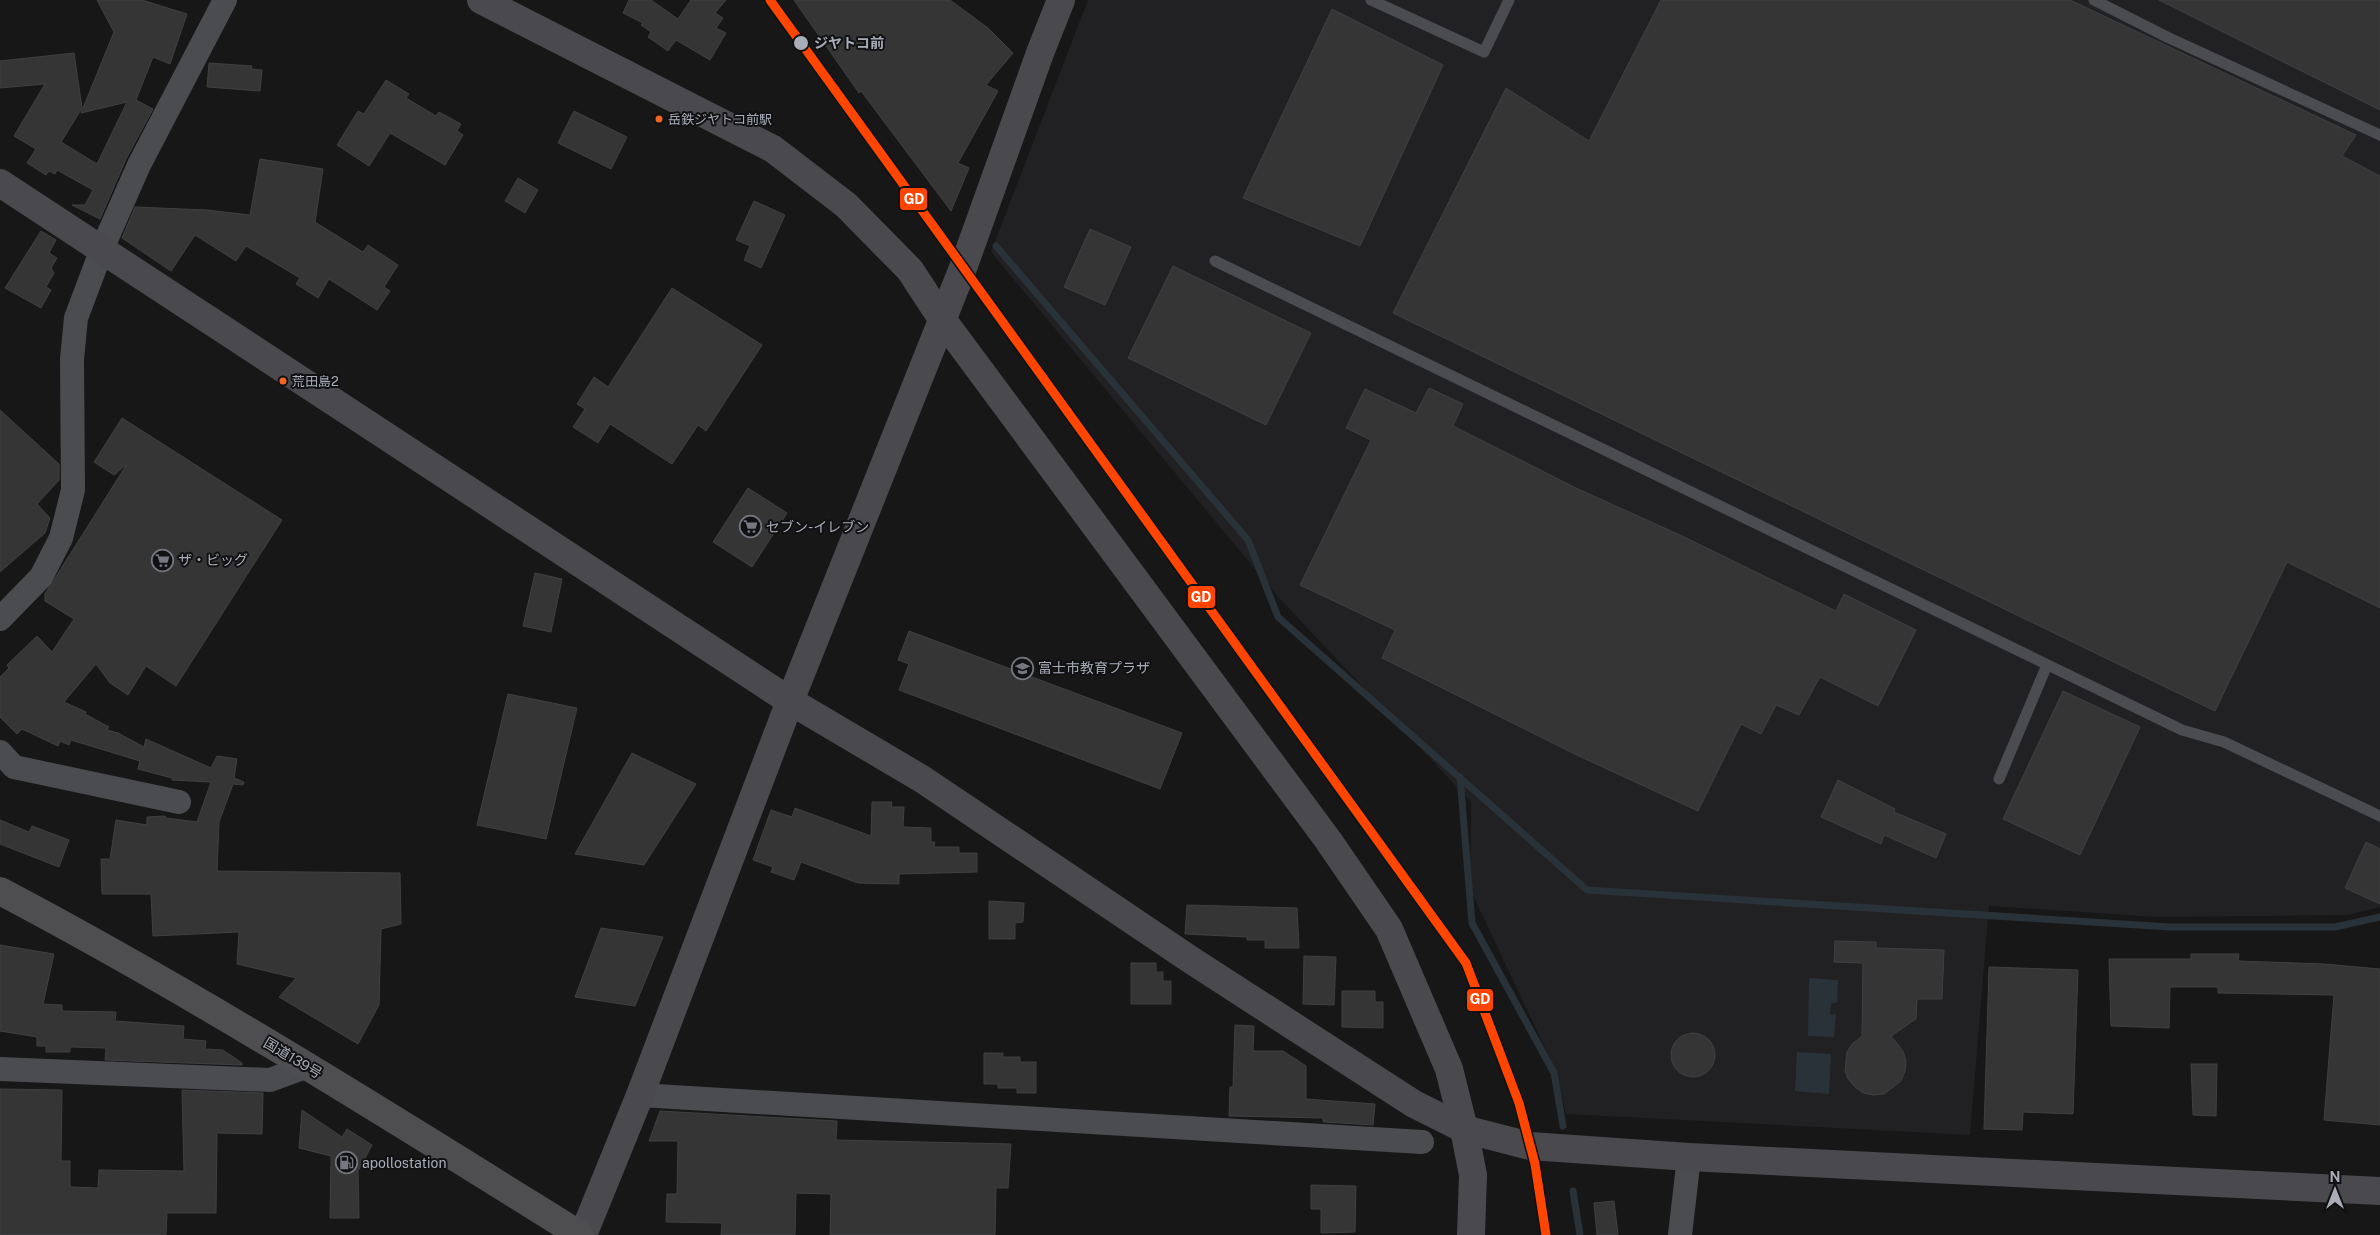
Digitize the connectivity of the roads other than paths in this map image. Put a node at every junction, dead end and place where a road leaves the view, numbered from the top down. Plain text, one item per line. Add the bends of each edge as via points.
1 (225, 0) edge
2 (481, 0) edge
3 (1061, 0) edge
4 (1371, 0) edge
5 (1509, 0) edge
6 (2094, 0) edge
7 (2380, 135) edge
8 (0, 183) edge
9 (102, 249) junction
10 (1215, 262) dead end
11 (942, 319) junction
12 (0, 618) edge
13 (2047, 665) junction
14 (790, 701) junction
15 (0, 752) edge
16 (1999, 778) dead end
17 (179, 802) dead end
18 (2380, 816) edge
19 (0, 891) edge
20 (308, 1066) junction
21 (0, 1069) edge
22 (640, 1095) junction
23 (1464, 1129) junction
24 (1422, 1142) dead end
25 (1689, 1157) junction
26 (2380, 1191) edge
27 (581, 1235) edge
28 (1471, 1235) edge
29 (1680, 1235) edge

1 - 9 street via 139,165
2 - 11 street via 773,149 846,204 910,270
3 - 11 street
4 - 5 lane via 1484,52
6 - 7 lane
8 - 9 street
9 - 12 street via 76,318 72,359 73,490 60,538 41,576
9 - 14 street
10 - 13 lane
11 - 14 street
11 - 23 street via 1328,840 1389,929 1449,1069
13 - 16 lane
13 - 18 lane via 2182,730 2224,742
14 - 22 street
14 - 23 street via 922,779 1191,960 1414,1104
15 - 17 street via 14,767
19 - 20 highway, 国道139号
20 - 21 street via 270,1080
20 - 27 highway, 国道139号
22 - 24 street
22 - 27 street
23 - 25 street via 1530,1146
23 - 28 street via 1473,1175
25 - 26 street
25 - 29 street

